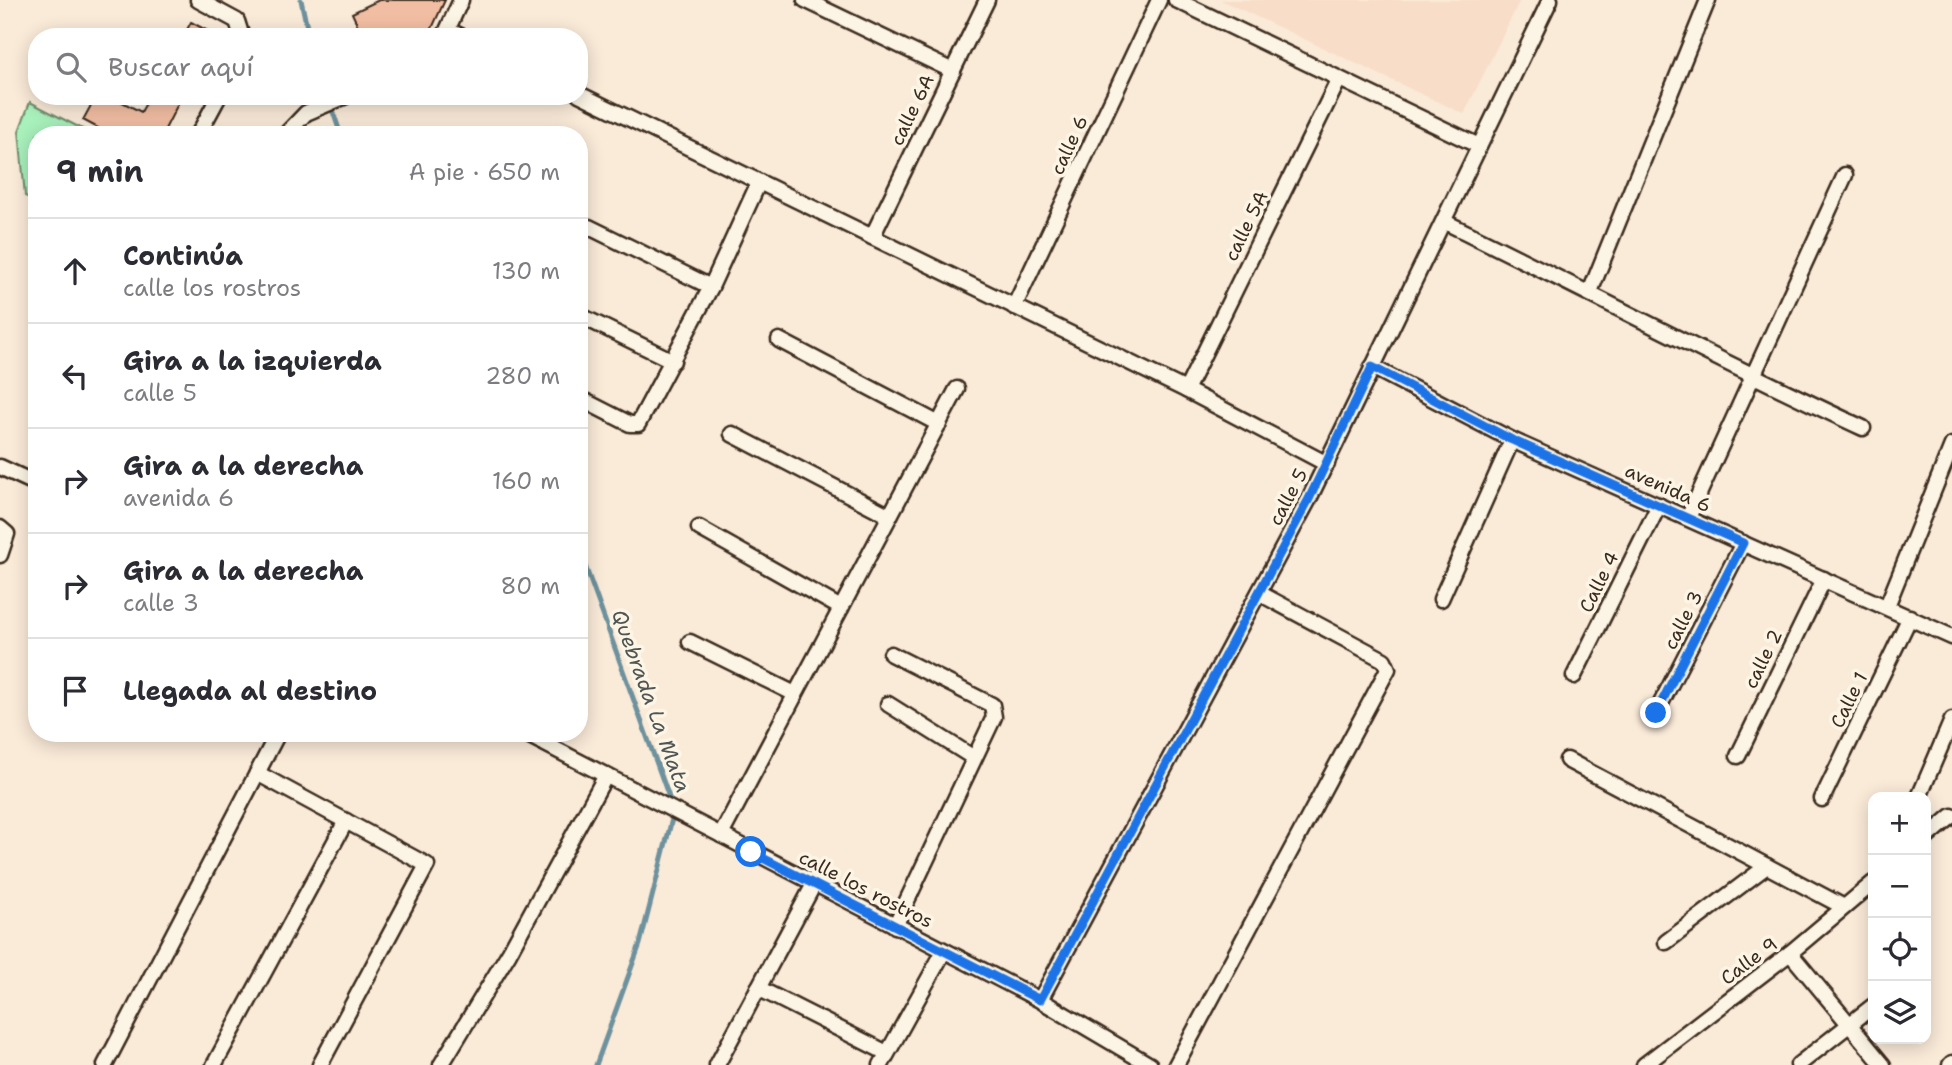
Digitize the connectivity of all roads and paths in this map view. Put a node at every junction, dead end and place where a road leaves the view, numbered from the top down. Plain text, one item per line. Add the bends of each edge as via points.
1 (198, 0) edge
2 (461, 0) edge
3 (805, 0) edge
4 (987, 0) edge
5 (1159, 0) edge
6 (1176, 0) edge
7 (1550, 0) edge
8 (1708, 0) edge
9 (239, 28) edge
10 (448, 28) edge
11 (953, 71) junction
12 (1339, 79) junction
13 (588, 98) edge
14 (214, 105) edge
15 (325, 105) edge
16 (203, 126) edge
17 (294, 126) edge
18 (1479, 146) junction
19 (1845, 175) dead end
20 (759, 182) junction
21 (1445, 222) junction
22 (589, 227) dead end
23 (872, 237) junction
24 (711, 288) junction
25 (1590, 292) junction
26 (1014, 307) junction
27 (588, 319) edge
28 (779, 340) dead end
29 (673, 361) junction
30 (1372, 367) junction
31 (1754, 378) junction
32 (957, 389) dead end
33 (1186, 390) junction
34 (588, 403) edge
35 (939, 424) junction
36 (1863, 428) dead end
37 (732, 434) dead end
38 (1512, 440) junction
39 (1952, 445) edge
40 (1327, 464) junction
41 (0, 467) edge
42 (28, 480) edge
43 (1659, 505) junction
44 (890, 516) junction
45 (1688, 518) junction
46 (0, 528) edge
47 (699, 528) dead end
48 (1743, 543) junction
49 (0, 555) edge
50 (1824, 579) junction
51 (1259, 593) junction
52 (1441, 600) dead end
53 (1887, 606) junction
54 (841, 608) junction
55 (1910, 617) junction
56 (1952, 637) edge
57 (690, 642) dead end
58 (891, 654) dead end
59 (1574, 676) dead end
60 (796, 694) junction
61 (888, 704) dead end
62 (1656, 713) dead end
63 (1952, 720) edge
64 (273, 742) edge
65 (541, 742) edge
66 (1738, 756) dead end
67 (974, 758) junction
68 (1567, 760) dead end
69 (257, 773) junction
70 (605, 777) junction
71 (1921, 792) edge
72 (1822, 799) dead end
73 (1952, 816) edge
74 (346, 821) junction
75 (1931, 834) edge
76 (721, 835) junction
77 (1767, 866) junction
78 (814, 884) junction
79 (1868, 887) edge
80 (1844, 907) junction
81 (895, 926) junction
82 (1666, 942) dead end
83 (944, 951) junction
84 (1790, 953) junction
85 (758, 988) junction
86 (1040, 1000) junction
87 (1868, 1010) edge
88 (1850, 1025) junction
89 (884, 1059) edge
90 (1654, 1062) edge
91 (105, 1065) edge
92 (214, 1065) edge
93 (320, 1065) edge
94 (440, 1065) edge
95 (717, 1065) edge
96 (1150, 1065) edge
97 (1176, 1065) edge
98 (1798, 1065) edge
99 (1883, 1065) edge

1 - 9 street via 237,21
2 - 10 street
3 - 11 street
4 - 11 street, calle 6A
5 - 26 street, calle 6
6 - 12 street
7 - 18 street, calle 5
8 - 25 street
11 - 23 street, calle 6A
12 - 18 street
12 - 33 street, calle 5A
13 - 20 street
14 - 16 street
15 - 17 street via 306,113
18 - 21 street, calle 5
19 - 31 street
20 - 23 street
20 - 24 street
21 - 25 street
21 - 30 street, calle 5
22 - 24 street
23 - 26 street
24 - 29 street
25 - 31 street
26 - 33 street
27 - 29 street
28 - 35 street
29 - 34 street via 638,424
30 - 38 street, avenida 6
30 - 40 street, calle 5
31 - 36 street
31 - 45 street
32 - 35 street
33 - 40 street
35 - 44 street
37 - 44 street
38 - 43 street, avenida 6
38 - 52 street
39 - 53 street
40 - 51 street, calle 5
41 - 42 street
43 - 45 street, avenida 6
43 - 59 street, Calle 4
44 - 54 street
45 - 48 street, avenida 6
46 - 49 street via 8,540
47 - 54 street
48 - 50 street, avenida 6
48 - 62 street, calle 3
50 - 53 street, avenida 6
50 - 66 street, calle 2
51 - 86 street, calle 5
51 - 97 street via 1384,660 1388,669
53 - 55 street, avenida 6
54 - 60 street
55 - 56 street, avenida 6
55 - 72 street, Calle 1
57 - 60 street
58 - 67 street via 992,705 994,717
60 - 76 street
61 - 67 street
63 - 71 street
64 - 69 street
65 - 70 street, calle los rostros
67 - 81 street
68 - 77 street
69 - 74 street
69 - 91 street
70 - 76 street, calle los rostros
70 - 94 street via 509,953
73 - 75 street
74 - 92 street
74 - 93 street via 428,865
76 - 78 street, calle los rostros
77 - 80 street
77 - 82 street
78 - 81 street, calle los rostros
78 - 85 street
79 - 80 street, Calle 9
80 - 84 street, Calle 9
81 - 83 street, calle los rostros
83 - 86 street, calle los rostros
83 - 89 street
84 - 88 street
84 - 90 street, Calle 9
85 - 89 street
85 - 95 street
86 - 96 street, calle los rostros
87 - 88 street
88 - 98 street
88 - 99 street

